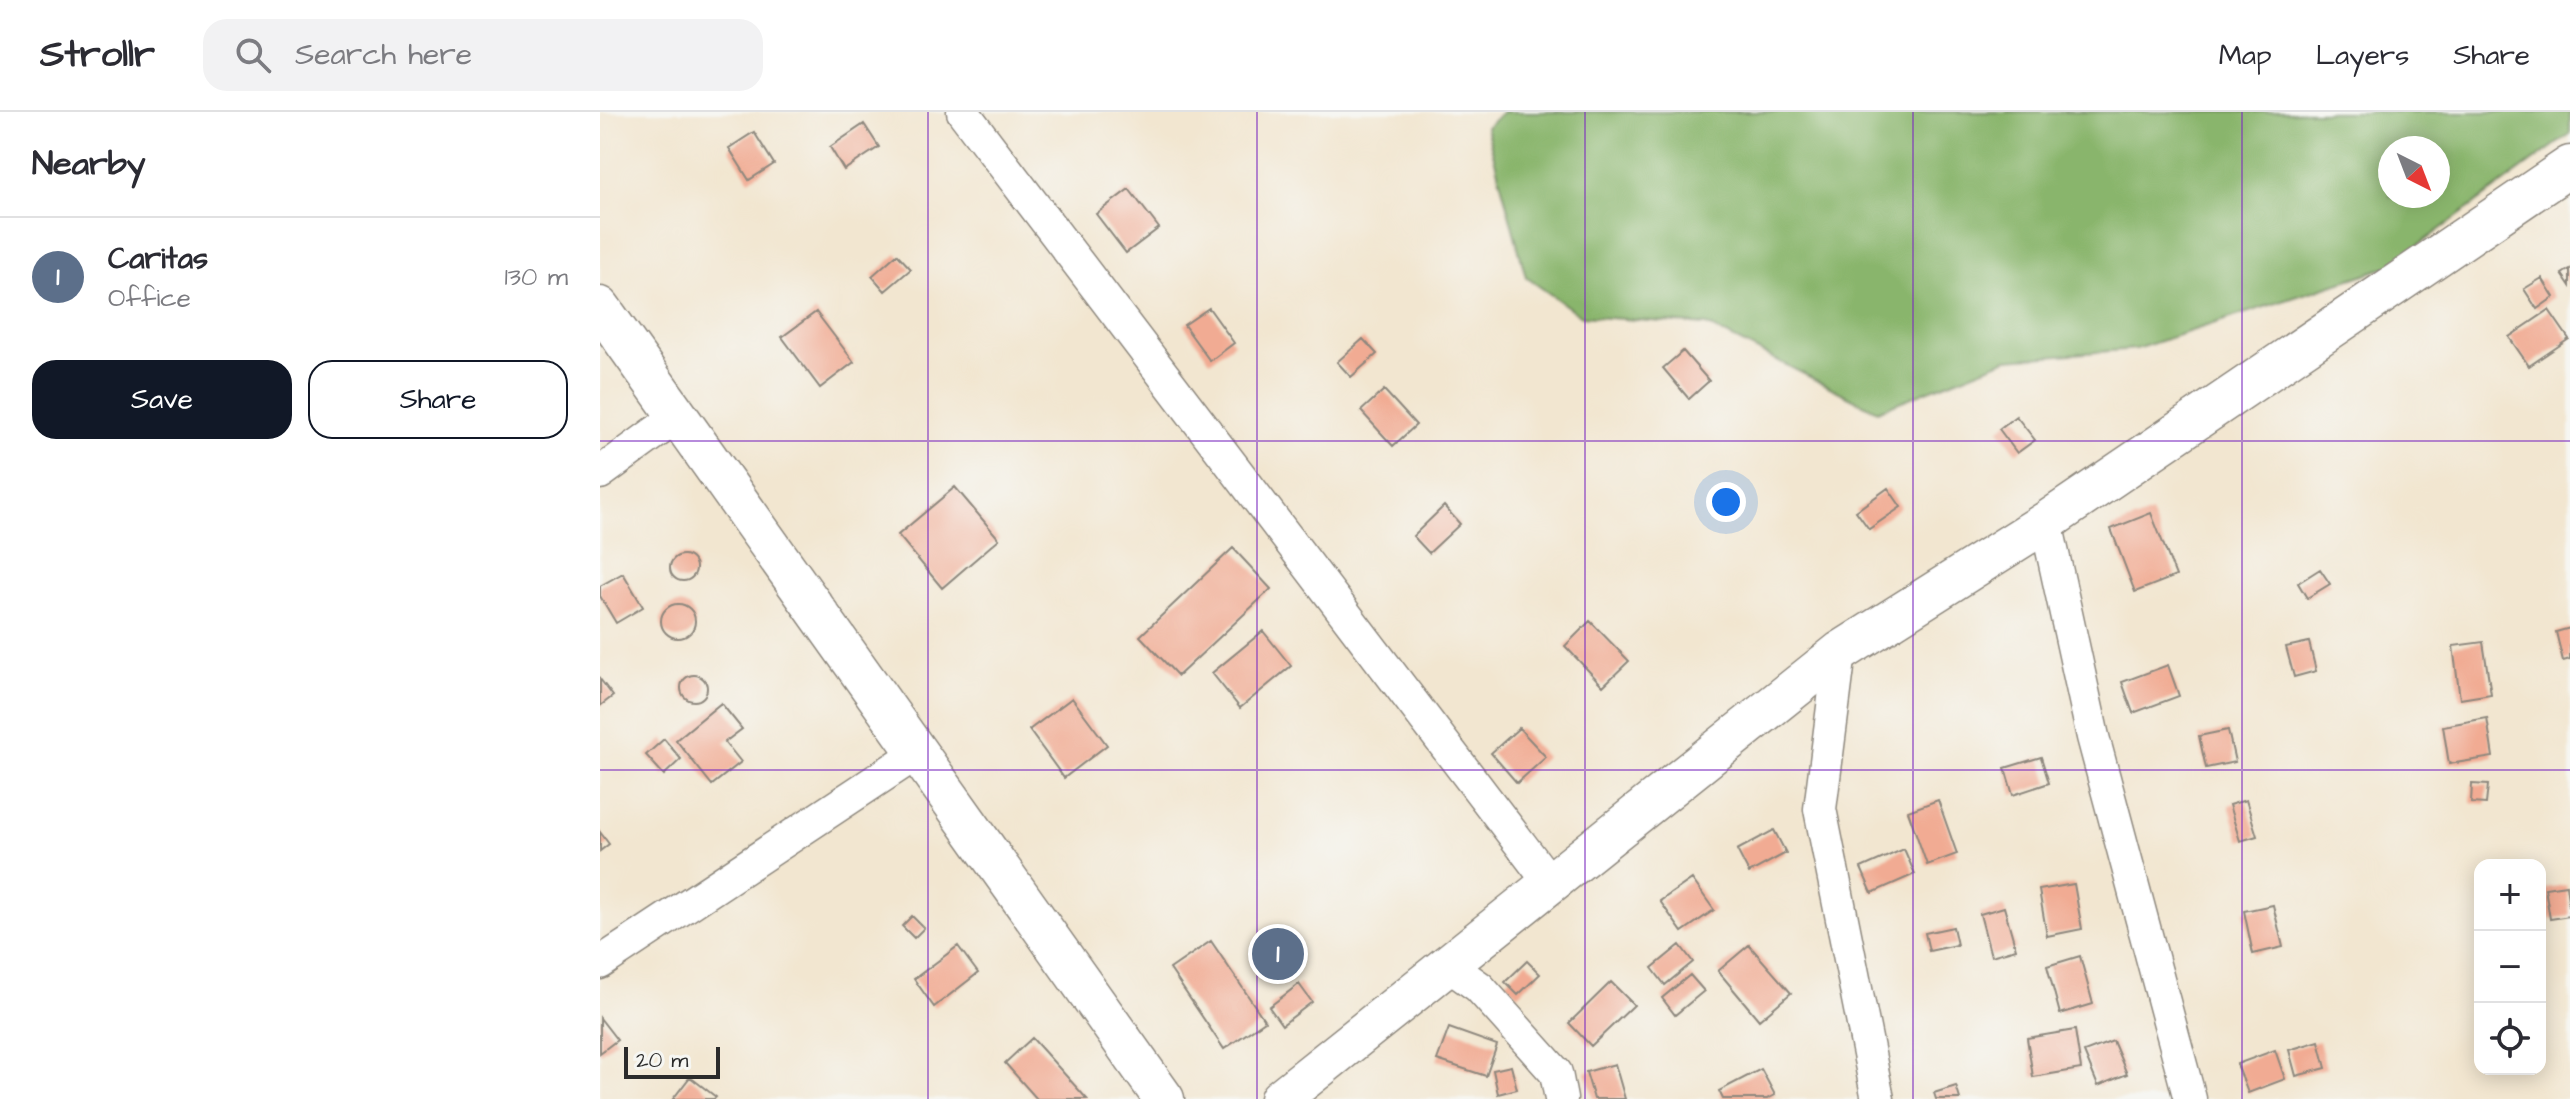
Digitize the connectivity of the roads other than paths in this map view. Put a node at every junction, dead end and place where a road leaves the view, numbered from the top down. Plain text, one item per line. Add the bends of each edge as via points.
1 (963, 112) edge
2 (2570, 166) edge
3 (600, 307) edge
4 (678, 416) junction
5 (600, 473) edge
6 (2046, 522) junction
7 (1840, 652) junction
8 (916, 754) junction
9 (1550, 883) junction
10 (600, 963) edge
11 (1448, 965) junction
12 (1164, 1099) edge
13 (1280, 1099) edge
14 (1561, 1099) edge
15 (1878, 1099) edge
16 (2190, 1099) edge

1 - 9 street
2 - 6 street
3 - 4 street
4 - 5 street
4 - 8 street
6 - 7 street
6 - 16 street via 2093,737
7 - 9 street
7 - 15 street via 1820,809
8 - 10 street
8 - 12 street
9 - 11 street
11 - 13 street
11 - 14 street via 1479,987 1556,1073

